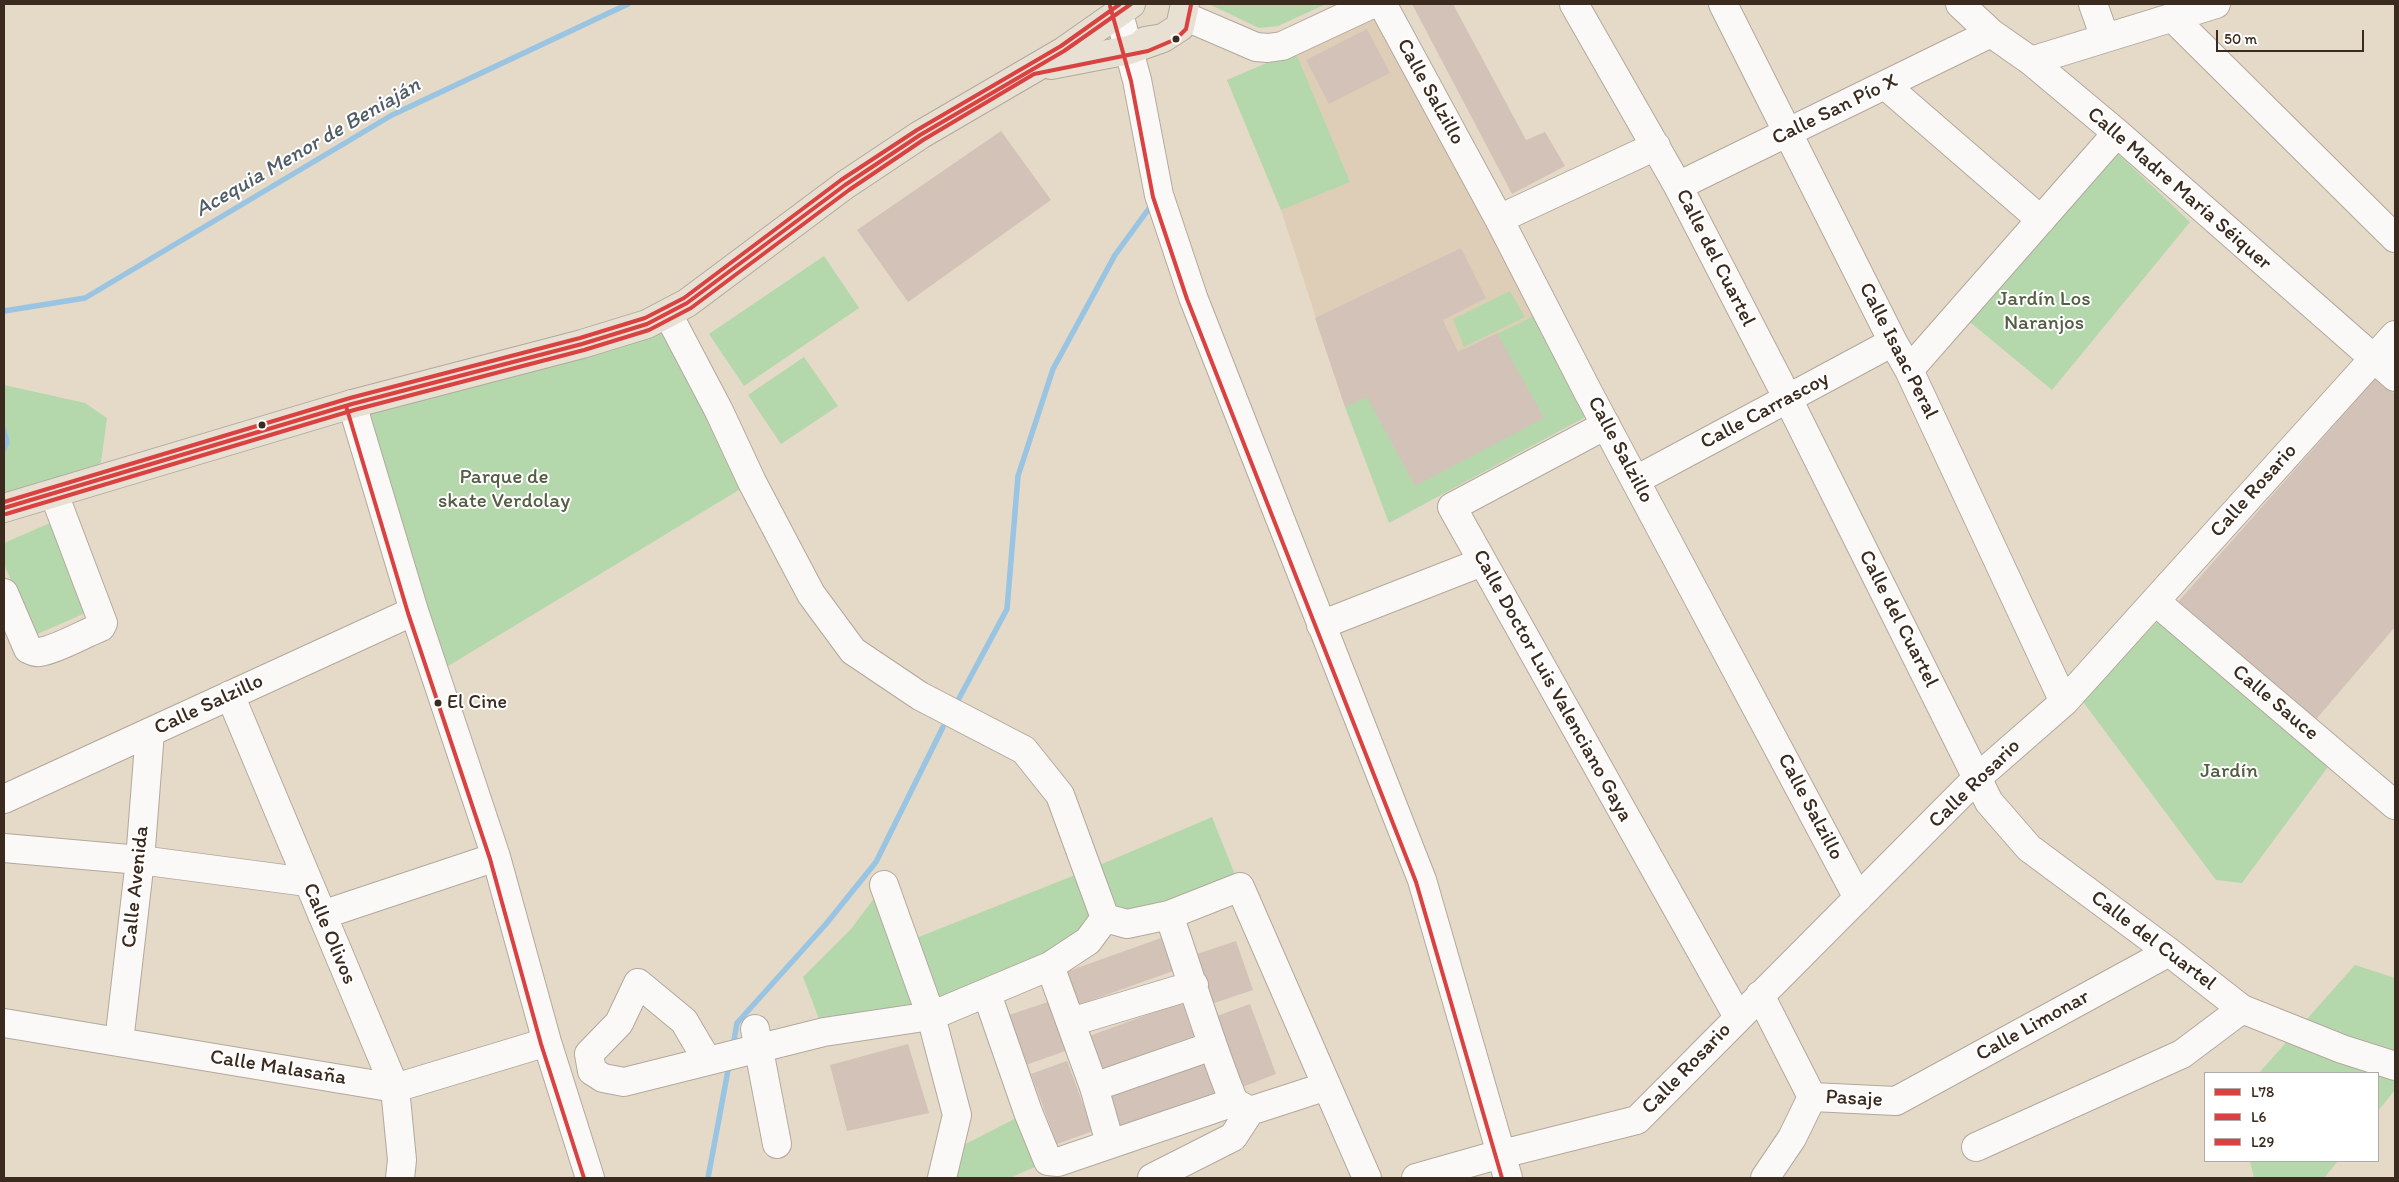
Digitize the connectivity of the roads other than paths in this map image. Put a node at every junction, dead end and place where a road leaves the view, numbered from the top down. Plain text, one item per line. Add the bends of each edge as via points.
1 (1372, 4) edge
2 (1380, 4) edge
3 (1574, 4) edge
4 (1723, 4) edge
5 (1960, 4) edge
6 (2092, 4) edge
7 (2216, 4) edge
8 (1185, 10) edge
9 (2172, 18) junction
10 (1133, 25) edge
11 (1991, 33) junction
12 (2105, 38) junction
13 (2031, 62) junction
14 (1032, 68) junction
15 (1885, 85) junction
16 (1789, 132) junction
17 (2117, 133) junction
18 (1656, 146) junction
19 (1678, 186) junction
20 (1500, 219) junction
21 (2041, 220) junction
22 (2395, 238) edge
23 (668, 314) junction
24 (2395, 335) edge
25 (1893, 342) junction
26 (2374, 359) junction
27 (1909, 370) junction
28 (2395, 377) edge
29 (1788, 399) junction
30 (352, 404) junction
31 (1606, 425) junction
32 (1636, 480) junction
33 (54, 494) junction
34 (4, 508) edge
35 (1482, 562) junction
36 (5, 599) edge
37 (2155, 601) junction
38 (414, 611) junction
39 (1321, 625) junction
40 (230, 695) junction
41 (2064, 702) junction
42 (150, 732) junction
43 (1977, 778) junction
44 (4, 799) edge
45 (2395, 805) edge
46 (4, 848) edge
47 (496, 857) junction
48 (140, 860) junction
49 (307, 882) junction
50 (884, 885) dead end
51 (1858, 898) junction
52 (322, 915) junction
53 (1169, 915) junction
54 (1105, 918) junction
55 (2169, 952) junction
56 (1050, 966) junction
57 (1194, 985) junction
58 (987, 994) junction
59 (1760, 995) junction
60 (2242, 1009) junction
61 (931, 1016) junction
62 (1738, 1017) junction
63 (1071, 1022) junction
64 (4, 1023) edge
65 (119, 1042) junction
66 (547, 1042) junction
67 (752, 1044) junction
68 (1212, 1046) junction
69 (707, 1060) dead end
70 (2395, 1066) edge
71 (1327, 1086) junction
72 (1094, 1087) junction
73 (394, 1088) junction
74 (1812, 1097) junction
75 (1896, 1101) joint
76 (1242, 1106) junction
77 (1110, 1143) junction
78 (777, 1144) dead end
79 (1976, 1147) dead end
80 (1505, 1167) edge
81 (400, 1178) edge
82 (590, 1178) edge
83 (942, 1178) edge
84 (1152, 1178) edge
85 (1368, 1178) edge
86 (1416, 1178) edge
87 (1765, 1178) edge

1 - 8 street via 1282,46 1268,48 1256,47
2 - 20 street, Calle Salzillo
3 - 18 street, Calle del Cuartel
4 - 16 street, Calle Isaac Peral
5 - 11 street, Calle Madre María Séiquer
6 - 12 street
7 - 9 street
8 - 10 main road via 1180,27
9 - 12 street
9 - 22 street
10 - 14 main road
10 - 14 main road via 1071,46
10 - 39 street via 1137,80 1159,195 1190,288
11 - 13 street, Calle Madre María Séiquer
11 - 15 street, Calle San Pío X
12 - 13 street
13 - 17 street, Calle Madre María Séiquer
14 - 23 main road via 879,162
15 - 16 street, Calle San Pío X
15 - 21 street
16 - 19 street, Calle San Pío X
16 - 25 street, Calle Isaac Peral
17 - 21 street
17 - 26 street, Calle Madre María Séiquer
18 - 19 street, Calle del Cuartel
18 - 20 street
19 - 29 street, Calle del Cuartel
20 - 31 street, Calle Salzillo
21 - 27 street
23 - 30 main road via 647,324 582,344
23 - 54 street via 812,594 853,652 920,696 1024,750 1060,795
24 - 26 street, Calle Rosario
25 - 27 street, Calle Isaac Peral
25 - 29 street, Calle Carrascoy
26 - 28 street, Calle Madre María Séiquer
26 - 37 street, Calle Rosario
27 - 41 street, Calle Isaac Peral
29 - 32 street, Calle Carrascoy
29 - 43 street, Calle del Cuartel
30 - 33 main road
30 - 38 street
31 - 32 street, Calle Salzillo
31 - 35 street, Calle Doctor Luis Valenciano Gaya via 1452,507
32 - 51 street, Calle Salzillo
33 - 34 main road
33 - 36 street via 103,623 69,640 33,652 28,649
35 - 39 street
35 - 62 street, Calle Doctor Luis Valenciano Gaya
37 - 41 street, Calle Rosario
37 - 45 street, Calle Sauce
38 - 40 street, Calle Salzillo
38 - 47 street
39 - 80 street via 1422,880
40 - 42 street, Calle Salzillo
40 - 49 street, Calle Olivos
41 - 43 street, Calle Rosario
42 - 44 street, Calle Salzillo
42 - 48 street, Calle Avenida
43 - 51 street, Calle Rosario
43 - 55 street, Calle del Cuartel via 1989,802 2029,848
46 - 48 street
47 - 52 street
47 - 66 street
48 - 49 street
48 - 65 street, Calle Avenida
49 - 52 street, Calle Olivos
50 - 61 street
51 - 59 street, Calle Rosario
52 - 73 street, Calle Olivos
53 - 54 street via 1127,924
53 - 57 street
53 - 71 street via 1240,887
54 - 56 street via 1088,941
55 - 60 street, Calle del Cuartel
55 - 75 street, Calle Limonar
56 - 58 street
56 - 63 street
57 - 63 street
57 - 68 street
58 - 61 street
58 - 77 street via 1048,1161 1058,1162
59 - 62 street, Calle Rosario
59 - 74 street
60 - 70 street, Calle del Cuartel via 2342,1049
60 - 79 street via 2182,1054
61 - 67 street
61 - 83 street via 957,1115
62 - 80 street, Calle Rosario via 1637,1120
63 - 72 street
64 - 65 street, Calle Malasaña
65 - 73 street, Calle Malasaña
66 - 73 street, Calle Malasaña
66 - 82 street
67 - 69 street
67 - 78 street
68 - 72 street
68 - 76 street
71 - 76 street
71 - 85 street
72 - 77 street
73 - 81 street, Calle Olivos via 402,1160
74 - 75 street, Pasaje
74 - 87 street via 1792,1138
76 - 77 street
76 - 84 street via 1233,1138
80 - 86 street, Calle Rosario via 1490,1157

